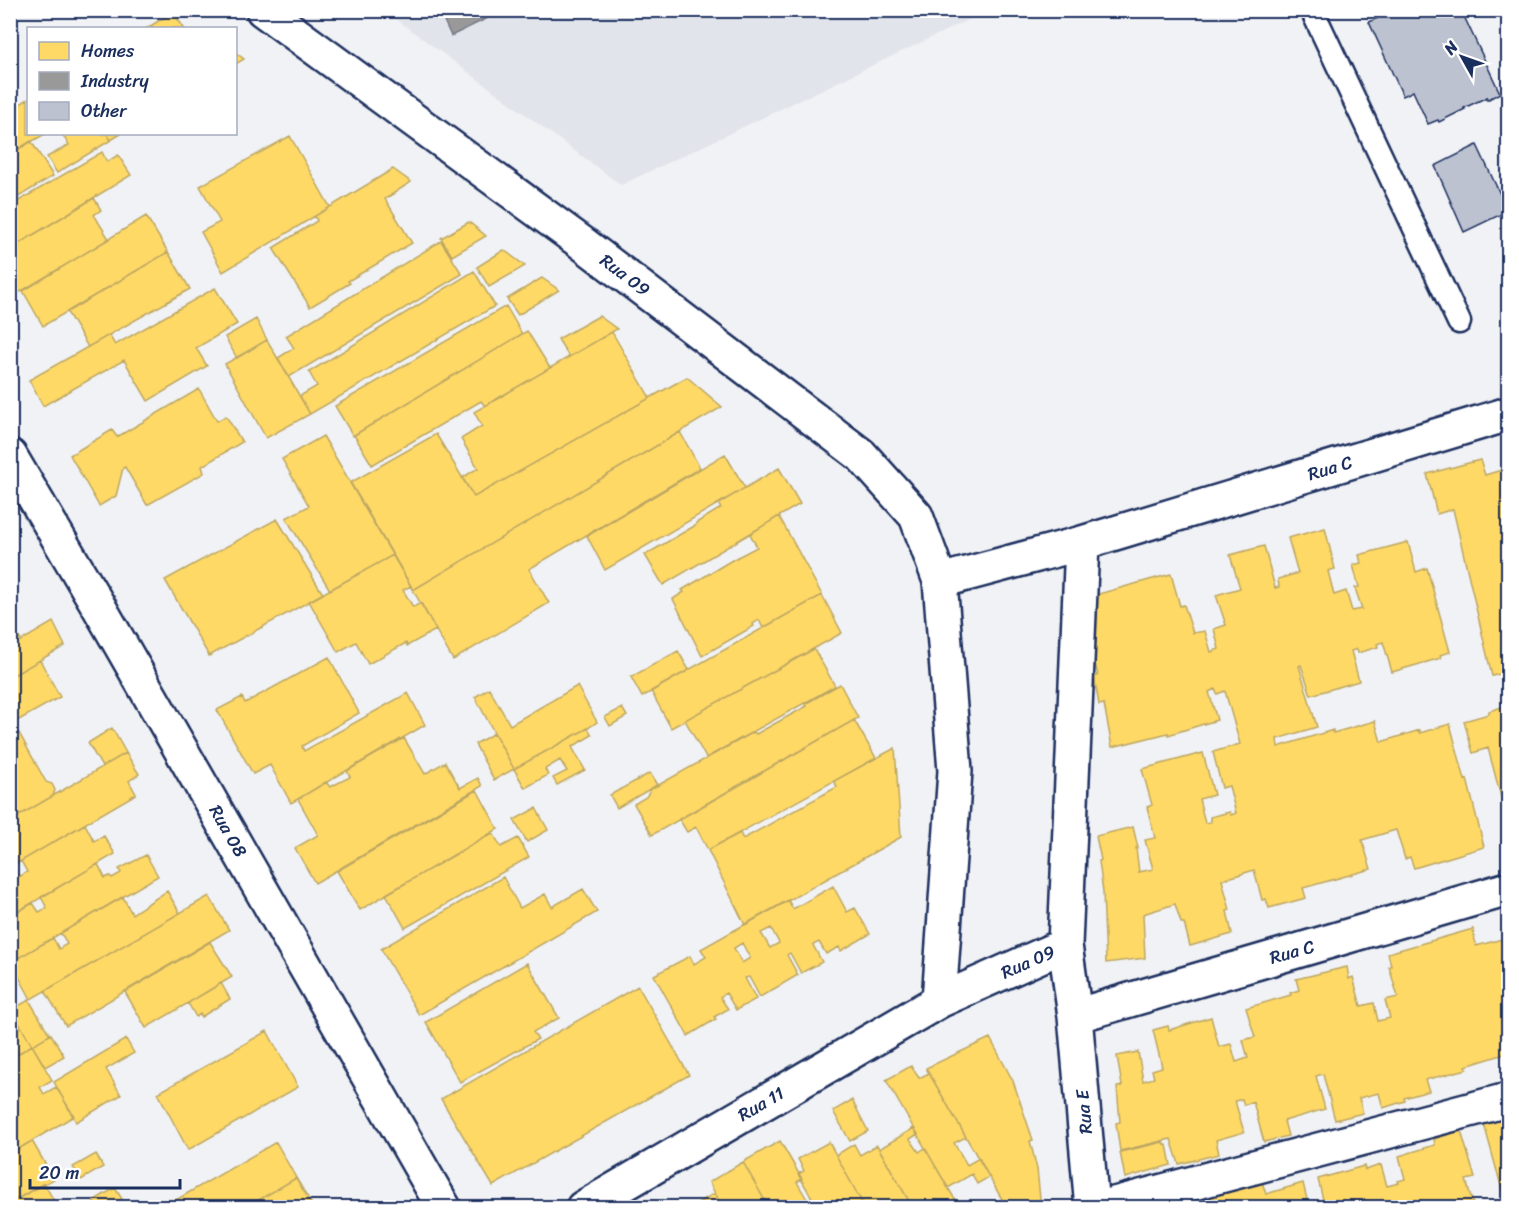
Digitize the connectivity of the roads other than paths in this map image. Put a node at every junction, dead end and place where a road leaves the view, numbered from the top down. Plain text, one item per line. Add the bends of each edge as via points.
1 (264, 10) edge
2 (1312, 10) edge
3 (1459, 322) dead end
4 (1509, 414) edge
5 (10, 456) edge
6 (1082, 543) junction
7 (940, 581) junction
8 (1509, 889) edge
9 (1065, 945) junction
10 (939, 1001) junction
11 (1075, 1016) junction
12 (1507, 1100) dead end
13 (444, 1208) edge
14 (583, 1208) edge
15 (1092, 1208) edge
16 (1099, 1208) edge

1 - 7 street, Rua 09 via 582,243 861,455 916,516
2 - 3 lane
4 - 6 street, Rua C
5 - 13 street, Rua 08
6 - 7 street
6 - 9 street, Rua 09
7 - 10 street, Rua 09 via 955,771
8 - 11 street, Rua C
9 - 10 street, Rua 09
9 - 11 street, Rua E
10 - 14 street, Rua 11
11 - 15 street, Rua E
12 - 16 street

